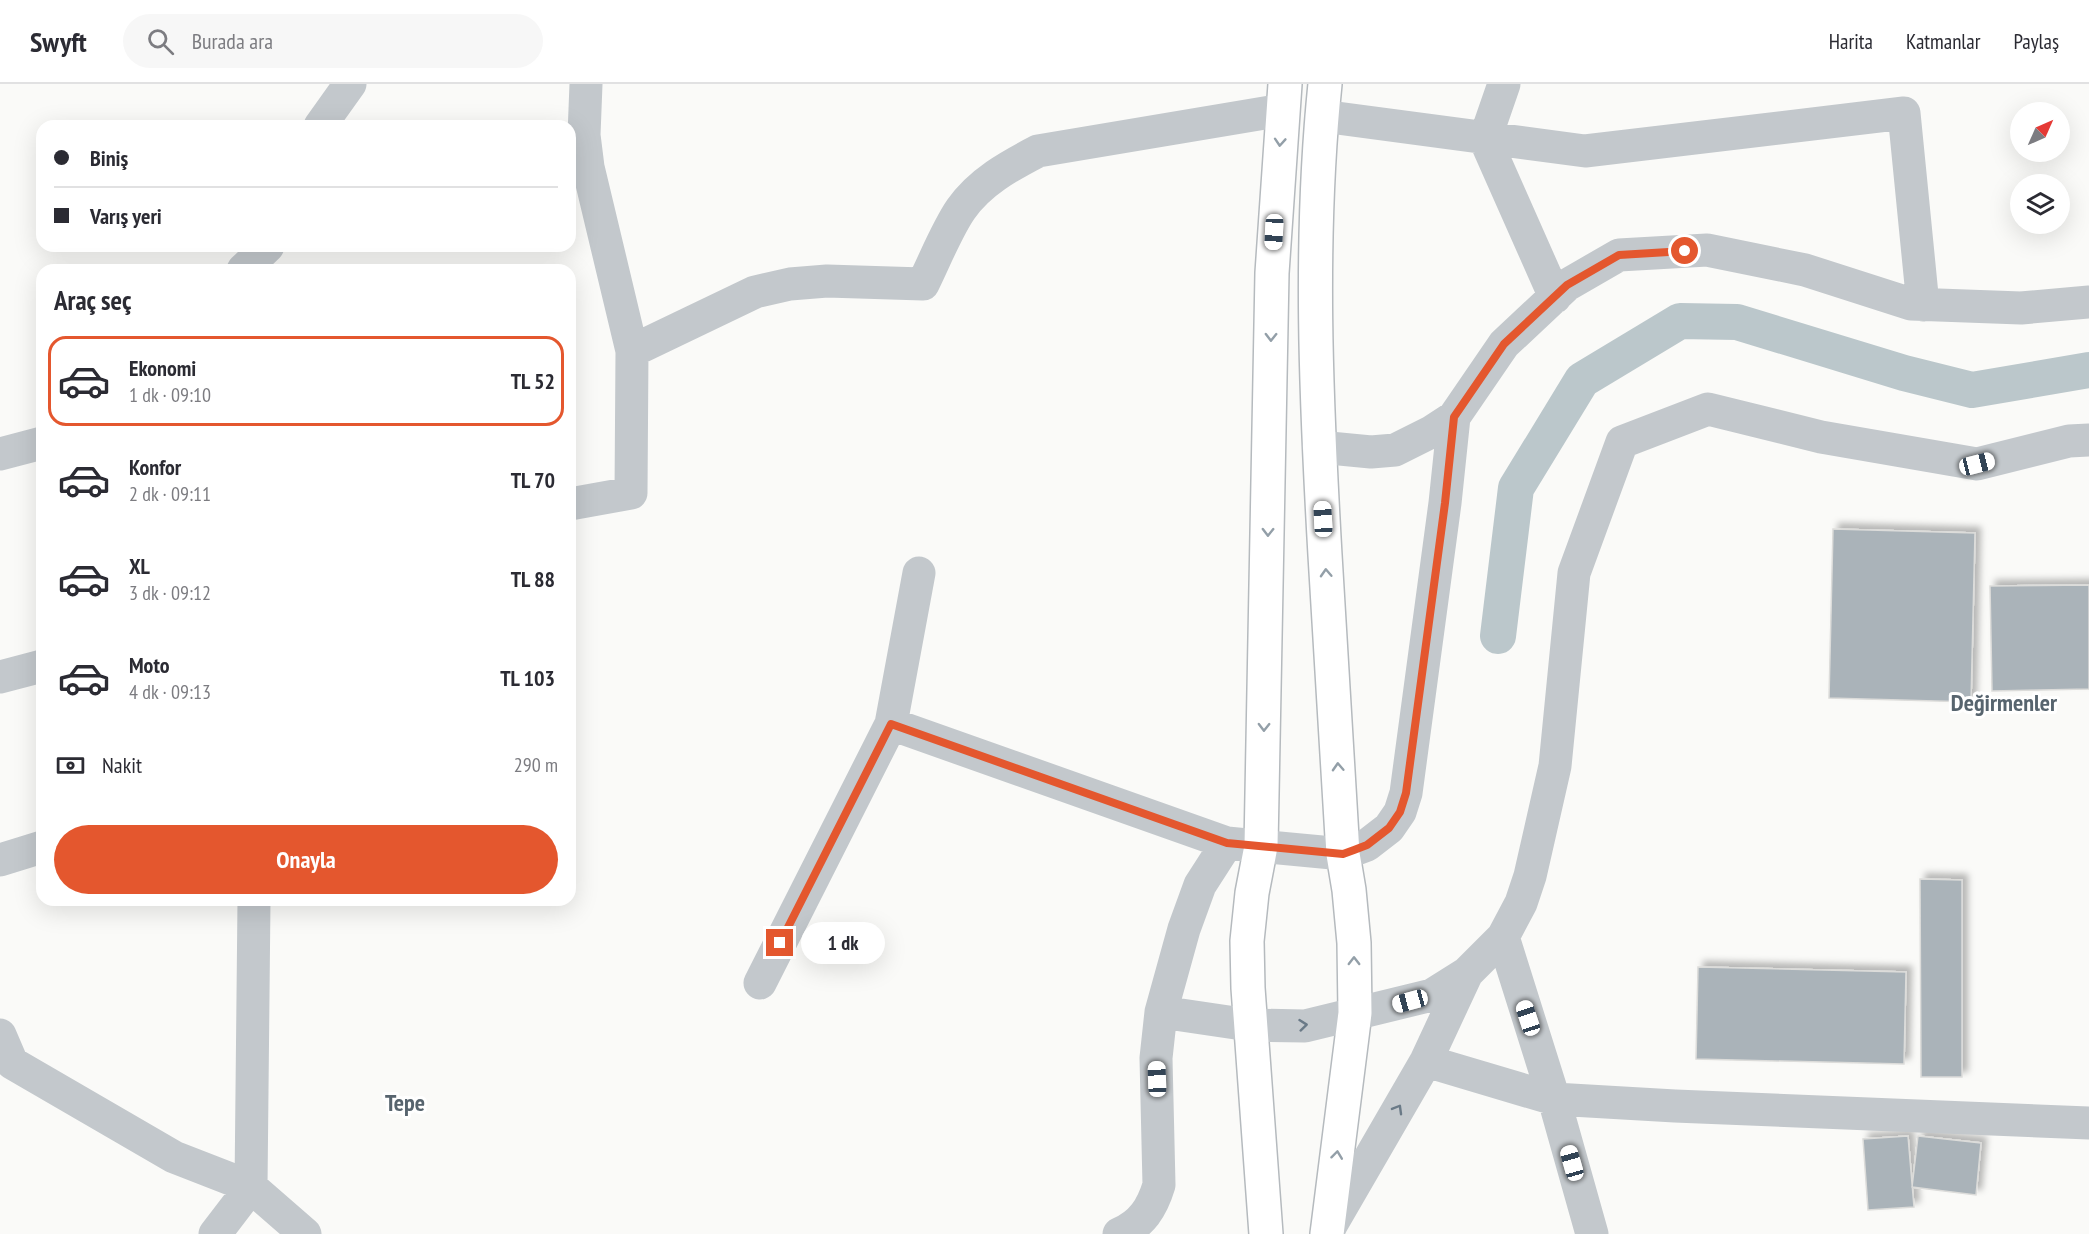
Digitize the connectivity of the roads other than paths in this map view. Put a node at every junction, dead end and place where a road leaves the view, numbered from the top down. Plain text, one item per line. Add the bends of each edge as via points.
1 (350, 84) edge
2 (586, 84) edge
3 (1503, 84) edge
4 (1283, 97) edge
5 (1323, 100) edge
6 (324, 120) edge
7 (1485, 139) junction
8 (579, 168) edge
9 (262, 252) edge
10 (249, 264) edge
11 (1555, 297) junction
12 (2089, 302) edge
13 (1923, 305) junction
14 (632, 351) junction
15 (1454, 417) junction
16 (2089, 440) edge
17 (36, 445) edge
18 (1319, 447) junction
19 (0, 454) edge
20 (576, 503) edge
21 (919, 573) dead end
22 (36, 668) edge
23 (0, 677) edge
24 (891, 724) junction
25 (1227, 843) junction
26 (1261, 846) junction
27 (36, 849) edge
28 (1343, 854) junction
29 (0, 860) edge
30 (254, 906) edge
31 (1503, 937) junction
32 (1467, 973) junction
33 (759, 983) dead end
34 (1161, 1012) junction
35 (1355, 1013) junction
36 (1249, 1025) junction
37 (0, 1035) edge
38 (1426, 1060) junction
39 (1554, 1100) junction
40 (2089, 1123) edge
41 (250, 1187) junction
42 (1327, 1233) edge
43 (215, 1234) edge
44 (305, 1234) edge
45 (1119, 1234) edge
46 (1266, 1234) edge
47 (1592, 1234) edge

1 - 6 street
2 - 8 street
3 - 7 street
4 - 14 street via 1038,151 1009,165 984,184 961,210 923,284 826,281 755,292
4 -> 26 main road via 1272,273
5 - 7 street
5 - 18 main road via 1315,338
7 - 11 street
7 - 13 street via 1585,151 1904,113
8 - 14 street
9 - 10 street
11 - 13 street via 1567,285 1619,255 1707,250 1805,270
11 - 15 street via 1504,344
12 - 13 street via 2021,308
14 - 20 street via 631,493
15 - 18 street via 1395,450
15 - 28 street via 1406,793 1389,828 1367,845
16 - 31 street via 2069,441 1977,464 1821,437 1708,409 1622,442 1574,573 1555,766 1530,876
17 - 19 street
28 -> 18 main road
21 - 24 street
22 - 23 street
24 - 25 street
24 - 33 street
25 - 26 street
25 - 34 street via 1200,885
26 - 28 street
26 - 36 main road via 1247,940
27 - 29 street
35 -> 28 main road via 1354,943
30 - 41 street
31 - 32 street
31 - 39 street
32 - 35 street via 1432,995
32 - 38 street
34 - 36 street
34 - 45 street via 1156,1058 1159,1185 1144,1218
36 -> 35 street via 1305,1026
42 -> 35 main road
36 - 46 main road
37 - 41 street via 12,1063 174,1156
38 - 39 street
42 -> 38 street
39 - 40 street
39 - 47 street
41 - 43 street
41 - 44 street

